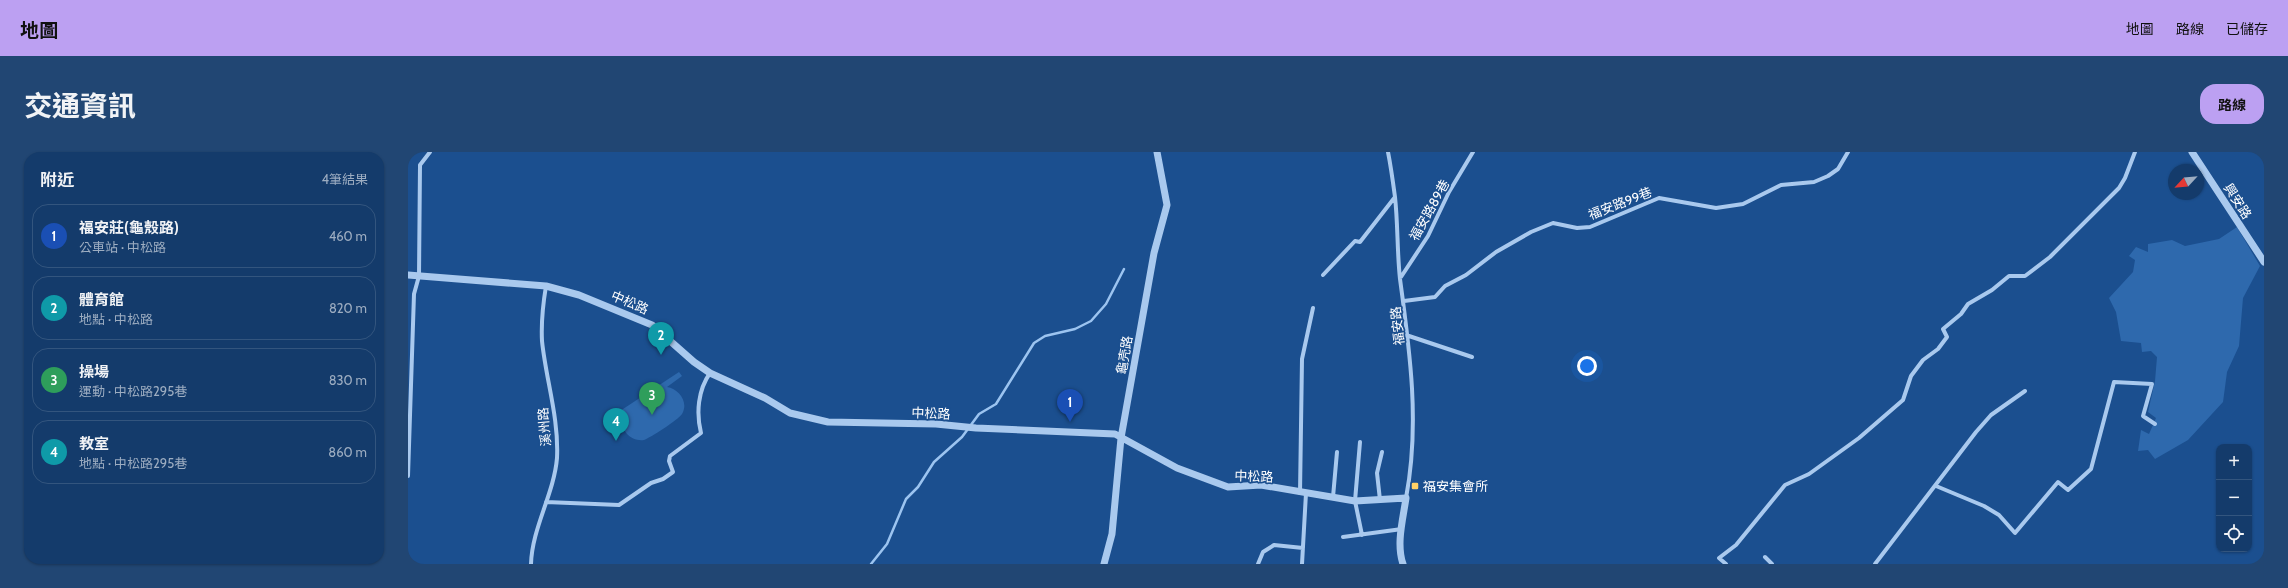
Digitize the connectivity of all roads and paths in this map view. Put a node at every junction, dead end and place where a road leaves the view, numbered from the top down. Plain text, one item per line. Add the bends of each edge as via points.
1 (430, 152) edge
2 (1157, 152) edge
3 (1388, 152) edge
4 (1474, 152) edge
5 (1848, 152) edge
6 (2135, 152) edge
7 (2192, 152) edge
8 (1395, 197) junction
9 (2264, 262) edge
10 (409, 275) edge
11 (419, 276) junction
12 (1323, 276) dead end
13 (1400, 278) junction
14 (546, 286) junction
15 (1404, 301) junction
16 (1313, 308) dead end
17 (1409, 336) junction
18 (1472, 357) dead end
19 (710, 373) junction
20 (2025, 391) dead end
21 (2155, 424) dead end
22 (1122, 438) junction
23 (1360, 442) dead end
24 (1337, 452) dead end
25 (1382, 452) dead end
26 (408, 476) edge
27 (1936, 486) junction
28 (1303, 493) junction
29 (1333, 496) junction
30 (1406, 498) junction
31 (1380, 500) junction
32 (1356, 501) junction
33 (546, 502) junction
34 (1402, 529) junction
35 (1362, 535) junction
36 (1343, 538) dead end
37 (1303, 548) junction
38 (1765, 557) dead end
39 (531, 564) edge
40 (1104, 564) edge
41 (1258, 564) edge
42 (1302, 564) edge
43 (1403, 564) edge
44 (1726, 564) edge
45 (1772, 564) edge
46 (1875, 564) edge

1 - 11 street via 420,165
2 - 22 street, 龜壳路 via 1167,205 1154,253
3 - 8 street, 福安路
4 - 13 street, 福安路89巷 via 1448,192 1428,236
5 - 15 street, 福安路99巷 via 1838,169 1828,176 1814,182 1781,185 1743,204 1716,208 1659,198 1590,226 1577,228 1553,223 1496,252 1466,275 1445,286 1435,297
6 - 44 street via 2125,178 2118,188 2077,231 2025,276 2009,276 1968,304 1961,314 1943,328 1947,337 1938,349 1923,360 1912,376 1903,400 1859,438 1809,474 1785,485 1736,545 1720,558
7 - 9 street, 興安路
8 - 12 street via 1360,242 1355,242
8 - 13 street, 福安路
10 - 11 street, 中松路
11 - 14 street, 中松路
11 - 26 street via 414,294
13 - 15 street, 福安路
14 - 19 street, 中松路 via 579,295 652,325
14 - 33 street, 溪州路 via 542,309 542,339 556,429 557,459
15 - 17 street, 福安路
16 - 28 street via 1302,359
17 - 18 street
17 - 30 street, 福安路 via 1414,435
19 - 22 street, 中松路 via 765,398 790,413 828,422 936,424 1115,434
19 - 33 street via 705,380 698,404 701,433 670,456 668,461 673,472 651,483 619,505
20 - 27 street via 1991,415
21 - 27 street via 2143,416 2152,384 2114,382 2091,469 2068,490 2058,482 2015,533 1999,515 1984,506
22 - 28 street, 中松路 via 1177,468 1228,487 1260,485
22 - 40 street, 龜壳路 via 1112,534
23 - 32 street
24 - 29 street
25 - 31 street via 1377,473
27 - 46 street
28 - 29 street, 中松路
28 - 37 street
29 - 32 street, 中松路
30 - 31 street, 中松路
30 - 34 street
31 - 32 street, 中松路
32 - 35 street
33 - 39 street, 溪州路
34 - 35 street
34 - 43 street
35 - 36 street
37 - 41 street via 1274,545 1263,552
37 - 42 street
38 - 45 street

